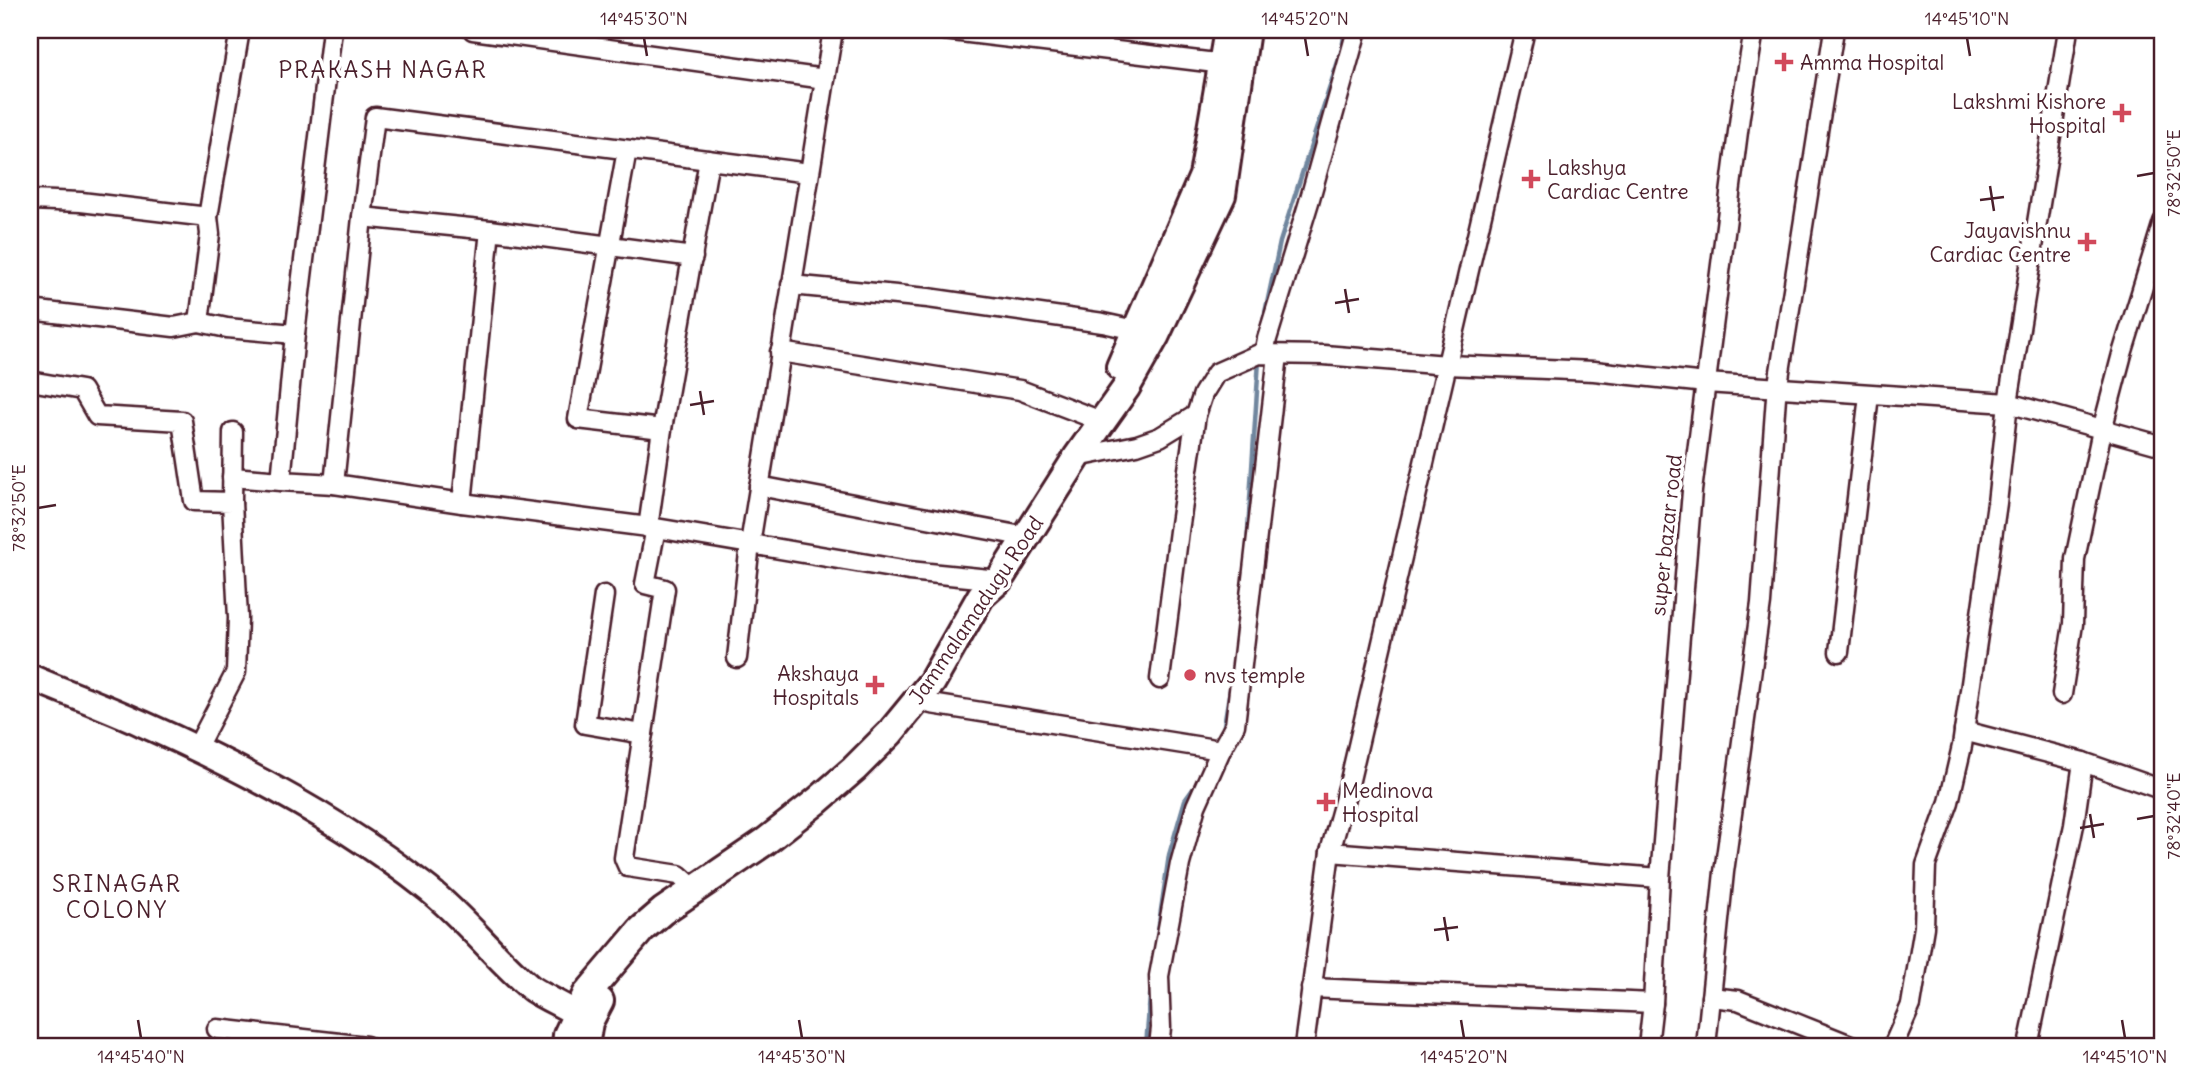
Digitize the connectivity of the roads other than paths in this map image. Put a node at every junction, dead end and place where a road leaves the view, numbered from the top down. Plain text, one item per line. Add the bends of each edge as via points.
1 (240, 30) edge
2 (332, 30) edge
3 (474, 30) edge
4 (833, 30) edge
5 (944, 30) edge
6 (1228, 30) edge
7 (1246, 30) edge
8 (1357, 30) edge
9 (1525, 30) edge
10 (1754, 30) edge
11 (1834, 30) edge
12 (2068, 30) edge
13 (1232, 65) junction
14 (825, 79) junction
15 (627, 149) junction
16 (709, 160) junction
17 (809, 173) junction
18 (30, 200) edge
19 (208, 217) junction
20 (362, 217) junction
21 (2163, 222) edge
22 (490, 230) junction
23 (611, 246) junction
24 (692, 257) junction
25 (791, 285) junction
26 (30, 310) edge
27 (199, 322) junction
28 (1147, 333) junction
29 (295, 334) junction
30 (780, 352) junction
31 (1271, 354) junction
32 (1447, 365) junction
33 (30, 382) edge
34 (1706, 383) junction
35 (1778, 386) junction
36 (1869, 395) junction
37 (2008, 403) junction
38 (1196, 415) junction
39 (1095, 418) junction
40 (662, 429) junction
41 (2102, 430) junction
42 (233, 432) dead end
43 (2163, 446) edge
44 (1077, 457) junction
45 (232, 477) junction
46 (281, 481) junction
47 (334, 484) junction
48 (759, 486) junction
49 (232, 502) junction
50 (461, 503) junction
51 (652, 528) junction
52 (1022, 536) junction
53 (750, 544) junction
54 (990, 585) junction
55 (604, 596) dead end
56 (1839, 652) dead end
57 (737, 658) dead end
58 (30, 677) edge
59 (1160, 679) dead end
60 (2062, 694) dead end
61 (931, 704) junction
62 (1964, 731) junction
63 (643, 734) junction
64 (196, 749) junction
65 (1221, 750) junction
66 (2083, 762) junction
67 (2163, 790) edge
68 (1330, 852) junction
69 (1660, 878) junction
70 (696, 890) junction
71 (1311, 988) junction
72 (1711, 997) junction
73 (1653, 1003) junction
74 (584, 1027) edge
75 (217, 1029) dead end
76 (366, 1046) edge
77 (566, 1046) edge
78 (1158, 1046) edge
79 (1304, 1046) edge
80 (1647, 1046) edge
81 (1706, 1046) edge
82 (1853, 1046) edge
83 (1893, 1046) edge
84 (2028, 1046) edge

1 - 19 street
2 - 29 street
3 - 14 street
4 - 14 street
5 - 13 street
6 - 13 main road
7 - 13 main road, Jammalamadugu Road
8 - 31 street via 1270,327
9 - 32 street
10 - 34 street, super bazar road
11 - 35 street
12 - 37 street
13 - 28 main road, Jammalamadugu Road via 1222,195
14 - 17 street
15 - 16 street
15 - 20 street via 375,117
15 - 23 street
16 - 17 street
16 - 24 street
17 - 25 street
18 - 19 street
19 - 27 street
20 - 22 street
20 - 47 street
21 - 41 street
22 - 23 street
22 - 50 street
23 - 24 street
23 - 40 street via 578,419
24 - 40 street
25 - 28 street via 928,298
25 - 30 street
26 - 27 street via 174,327
27 - 29 street
28 - 39 main road, Jammalamadugu Road via 1126,388
29 - 46 street
30 - 39 street via 1020,390
30 - 48 street
31 - 32 street
31 - 38 street via 1259,354 1216,373
31 - 65 street via 1235,725
32 - 34 street via 1594,371
32 - 68 street
33 - 49 street via 82,390 97,416 182,421 194,500
34 - 35 street
34 - 69 street, super bazar road via 1692,491
35 - 36 street
35 - 72 street via 1761,603
36 - 37 street
36 - 56 street
37 - 41 street
37 - 62 street
38 - 44 street via 1160,437
38 - 59 street
39 - 44 main road, Jammalamadugu Road via 1090,441
39 - 52 main road via 1064,452
40 - 51 street
41 - 43 street
41 - 60 street via 2075,559 2073,624
42 - 45 street
44 - 52 main road, Jammalamadugu Road
45 - 46 street
45 - 49 street
46 - 47 street
47 - 50 street
48 - 52 street
48 - 53 street
49 - 64 street via 236,672
50 - 51 street
51 - 53 street
51 - 63 street via 645,584 665,589
52 - 54 main road, Jammalamadugu Road
53 - 54 street
53 - 57 street
54 - 61 main road via 992,602
54 - 70 main road, Jammalamadugu Road via 932,682 890,733 817,801
55 - 63 street via 585,724
58 - 64 main road
61 - 65 street
61 - 74 main road via 888,758 838,804 652,939 613,982
62 - 66 street
62 - 83 street via 1949,802 1926,864 1924,927 1911,1005
63 - 70 street via 626,865 678,875
64 - 74 main road via 285,794 374,850 430,891 532,989
65 - 78 street via 1196,806 1180,864 1159,976
66 - 67 street
66 - 84 street
68 - 69 street
68 - 71 street
69 - 73 street, super bazar road
70 - 74 main road, Jammalamadugu Road via 642,929 594,985
71 - 73 street
71 - 79 street
72 - 81 street
72 - 82 street via 1738,1000
73 - 80 street, super bazar road
74 - 77 main road, Jammalamadugu Road via 567,1035
75 - 76 street

